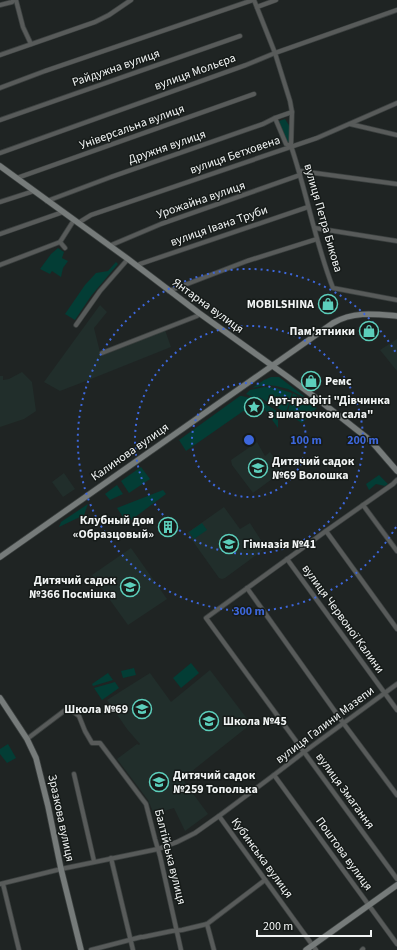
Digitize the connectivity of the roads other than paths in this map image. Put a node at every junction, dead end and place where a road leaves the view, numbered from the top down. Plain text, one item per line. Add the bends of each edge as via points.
1 (15, 0) edge
2 (131, 0) edge
3 (254, 0) edge
4 (276, 0) edge
5 (0, 5) edge
6 (257, 7) junction
7 (397, 10) edge
8 (240, 36) dead end
9 (31, 44) junction
10 (274, 53) junction
11 (0, 55) edge
12 (0, 88) edge
13 (254, 94) dead end
14 (397, 104) edge
15 (292, 112) junction
16 (275, 118) junction
17 (0, 120) edge
18 (349, 124) junction
19 (397, 135) edge
20 (291, 146) junction
21 (0, 153) edge
22 (0, 166) edge
23 (300, 173) junction
24 (17, 178) junction
25 (397, 184) edge
26 (34, 191) junction
27 (47, 200) junction
28 (0, 202) edge
29 (308, 207) junction
30 (63, 212) junction
31 (76, 222) junction
32 (315, 228) junction
33 (0, 234) edge
34 (317, 239) junction
35 (397, 241) edge
36 (60, 242) junction
37 (109, 246) junction
38 (65, 248) dead end
39 (128, 260) junction
40 (0, 265) edge
41 (137, 266) junction
42 (169, 291) junction
43 (397, 300) edge
44 (199, 313) junction
45 (397, 316) edge
46 (76, 325) dead end
47 (102, 354) dead end
48 (272, 365) junction
49 (397, 471) edge
50 (397, 480) edge
51 (363, 505) junction
52 (326, 531) junction
53 (397, 551) edge
54 (0, 557) edge
55 (287, 559) junction
56 (247, 588) junction
57 (397, 628) edge
58 (397, 684) edge
59 (385, 694) junction
60 (0, 698) edge
61 (397, 710) edge
62 (344, 724) junction
63 (27, 739) junction
64 (304, 752) junction
65 (74, 774) dead end
66 (274, 776) junction
67 (397, 784) edge
68 (392, 788) junction
69 (397, 795) edge
70 (219, 816) junction
71 (158, 849) junction
72 (111, 858) junction
73 (94, 861) junction
74 (61, 869) junction
75 (397, 879) edge
76 (265, 880) junction
77 (2, 884) edge
78 (397, 885) edge
79 (369, 905) junction
80 (207, 924) junction
81 (177, 930) junction
82 (130, 939) junction
83 (397, 944) edge
84 (314, 948) edge
85 (19, 950) edge
86 (81, 950) edge
87 (91, 950) edge
88 (133, 950) edge
89 (181, 950) edge
90 (214, 950) edge
91 (306, 950) edge

1 - 5 street
1 - 9 street
2 - 9 street via 95,22
3 - 6 street
3 - 12 street
4 - 6 street
6 - 10 street
7 - 10 street, вулиця Мольєра
8 - 17 street, Райдужна вулиця
9 - 11 street
10 - 15 street
10 - 21 street, вулиця Мольєра
13 - 24 street, Універсальна вулиця
14 - 18 street, вулиця Бетховена
15 - 16 street, Дружня вулиця
15 - 20 street
16 - 20 street, вулиця Петра Бикова via 286,144
16 - 27 street, Дружня вулиця
18 - 19 street
18 - 20 street, вулиця Бетховена
20 - 23 street, вулиця Петра Бикова
20 - 31 street, вулиця Бетховена
22 - 24 main road, Янтарна вулиця
23 - 25 street
23 - 29 street, вулиця Петра Бикова
23 - 37 street, Урожайна вулиця
24 - 26 main road, Янтарна вулиця
26 - 27 main road, Янтарна вулиця
26 - 28 street
27 - 30 main road, Янтарна вулиця
29 - 32 street, вулиця Петра Бикова
29 - 41 street, вулиця Івана Труби
30 - 31 main road, Янтарна вулиця
30 - 33 street
31 - 36 street
31 - 37 main road, Янтарна вулиця
32 - 34 street, вулиця Петра Бикова
32 - 35 street
34 - 42 street via 247,261
34 - 43 street, вулиця Петра Бикова via 333,288
36 - 38 street
36 - 40 street
37 - 39 main road, Янтарна вулиця
39 - 41 main road, Янтарна вулиця
39 - 46 street via 100,291
41 - 42 main road, Янтарна вулиця
42 - 44 main road, Янтарна вулиця
44 - 47 street
44 - 48 main road, Янтарна вулиця
45 - 48 main road, Калинова вулиця via 364,314 346,317
48 - 49 main road, Янтарна вулиця via 365,436
48 - 54 main road, Калинова вулиця
50 - 51 street
51 - 52 street
51 - 53 street
52 - 55 street
52 - 57 street
55 - 56 street
55 - 59 street, вулиця Червоної Калини
56 - 62 street
56 - 64 street, вулиця Змагання via 206,618
58 - 59 street, вулиця Галини Мазепи
59 - 61 street, вулиця Червоної Калини
59 - 62 street, вулиця Галини Мазепи
60 - 63 main road, Зразкова вулиця
62 - 64 street, вулиця Галини Мазепи
62 - 68 street
63 - 71 street, Балтійська вулиця via 68,708 79,716 92,743 100,743 146,804
63 - 74 main road, Зразкова вулиця via 38,766
64 - 66 street, вулиця Галини Мазепи
64 - 75 street, вулиця Змагання
65 - 73 street
66 - 70 street, вулиця Галини Мазепи
66 - 79 street, Поштова вулиця
67 - 68 street
68 - 69 street
70 - 71 street, вулиця Галини Мазепи via 195,833
70 - 76 street, Кубинська вулиця
71 - 72 street, вулиця Галини Мазепи
71 - 81 street, Балтійська вулиця
72 - 73 street, вулиця Галини Мазепи
72 - 82 street
73 - 74 street, вулиця Галини Мазепи
74 - 77 street, вулиця Галини Мазепи
74 - 86 main road, Зразкова вулиця
76 - 80 street
76 - 84 street, Кубинська вулиця
77 - 85 street
78 - 79 main road
79 - 83 street, Поштова вулиця
79 - 84 main road
80 - 81 street
80 - 90 street
81 - 82 street
81 - 89 street, Балтійська вулиця
82 - 87 street
82 - 88 street
84 - 91 main road

